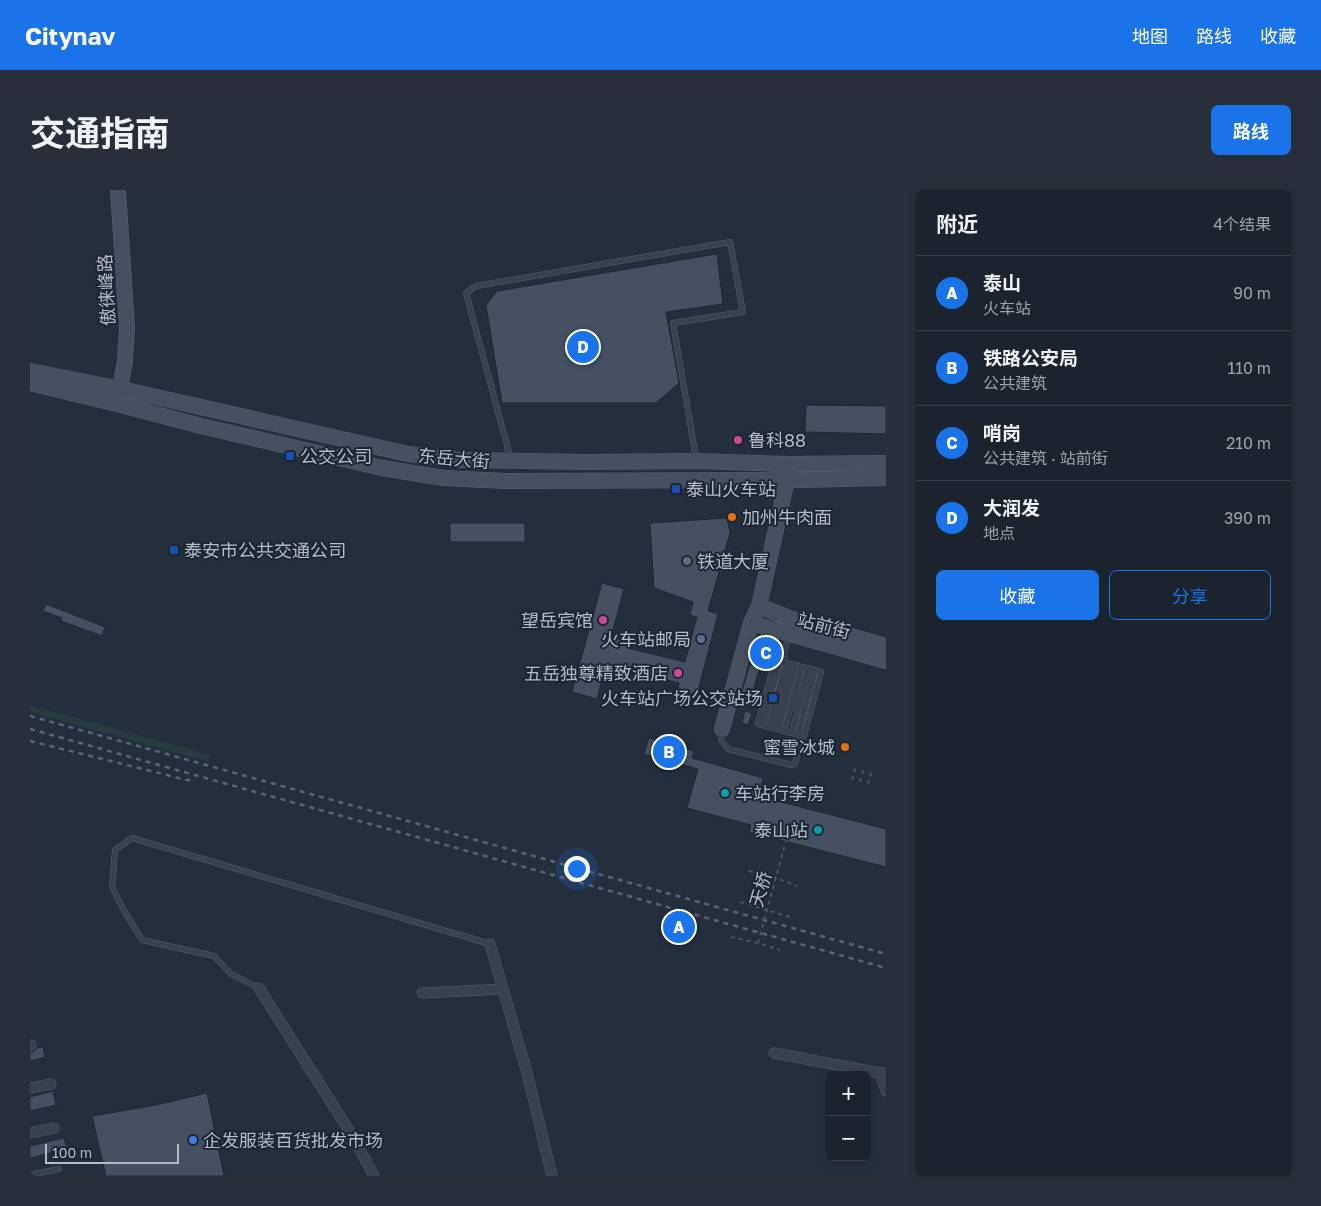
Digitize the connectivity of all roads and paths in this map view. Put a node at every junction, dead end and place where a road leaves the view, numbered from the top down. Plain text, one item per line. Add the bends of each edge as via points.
1 (118, 190) edge
2 (30, 371) edge
3 (30, 383) edge
4 (119, 396) junction
5 (697, 461) junction
6 (512, 462) junction
7 (886, 463) edge
8 (787, 464) junction
9 (886, 478) edge
10 (786, 480) junction
11 (759, 606) junction
12 (792, 618) junction
13 (752, 623) junction
14 (788, 634) junction
15 (886, 646) edge
16 (886, 661) edge
17 (792, 664) junction
18 (773, 728) junction
19 (722, 729) joint
20 (797, 734) junction
21 (856, 765) dead end
22 (864, 767) dead end
23 (872, 769) dead end
24 (852, 780) dead end
25 (860, 782) dead end
26 (868, 784) dead end
27 (786, 841) dead end
28 (749, 871) dead end
29 (776, 878) junction
30 (797, 886) dead end
31 (740, 902) dead end
32 (767, 910) junction
33 (790, 917) dead end
34 (732, 937) dead end
35 (758, 943) junction
36 (490, 944) joint
37 (780, 950) dead end
38 (259, 988) joint
39 (503, 989) junction
40 (422, 993) dead end
41 (774, 1053) dead end
42 (883, 1073) edge
43 (50, 1084) dead end
44 (30, 1088) edge
45 (886, 1091) edge
46 (54, 1128) dead end
47 (30, 1133) edge
48 (59, 1169) dead end
49 (30, 1176) edge
50 (374, 1176) edge
51 (552, 1176) edge

1 - 4 main road, 傲徕峰路 via 127,328
2 - 4 main road, 东岳大街
3 - 4 main road, 东岳大街
4 - 6 main road, 东岳大街 via 408,454
4 - 10 main road, 东岳大街 via 201,426 373,466 444,478 506,481
5 - 6 main road, 东岳大街
5 - 6 lane via 673,323 743,312 730,242 476,286 466,293
5 - 8 main road, 东岳大街
7 - 8 main road, 东岳大街
8 - 10 main road
9 - 10 main road, 东岳大街
10 - 11 main road
11 - 12 main road, 站前街
11 - 13 main road
12 - 14 lane
12 - 15 main road, 站前街
13 - 14 main road, 站前街
13 - 19 main road
14 - 16 main road, 站前街
14 - 17 lane
17 - 18 lane
17 - 18 lane
17 - 18 lane via 775,660 758,724
17 - 20 lane
17 - 20 lane via 814,670
18 - 20 lane
19 - 20 lane via 721,740 728,750 791,765 795,764
21 - 24 path
22 - 25 path
23 - 26 path
27 - 29 path, 天桥, bridge
28 - 29 path
29 - 30 path
29 - 32 path, 天桥, bridge
31 - 32 path
32 - 33 path
32 - 35 path, 天桥, bridge
34 - 35 path
35 - 37 path
36 - 38 lane via 132,838 115,850 112,887 142,940 214,956 231,974
36 - 39 street
38 - 50 street
39 - 40 street
39 - 51 street
41 - 42 street
42 - 45 street
43 - 44 street
46 - 47 street
48 - 49 lane

